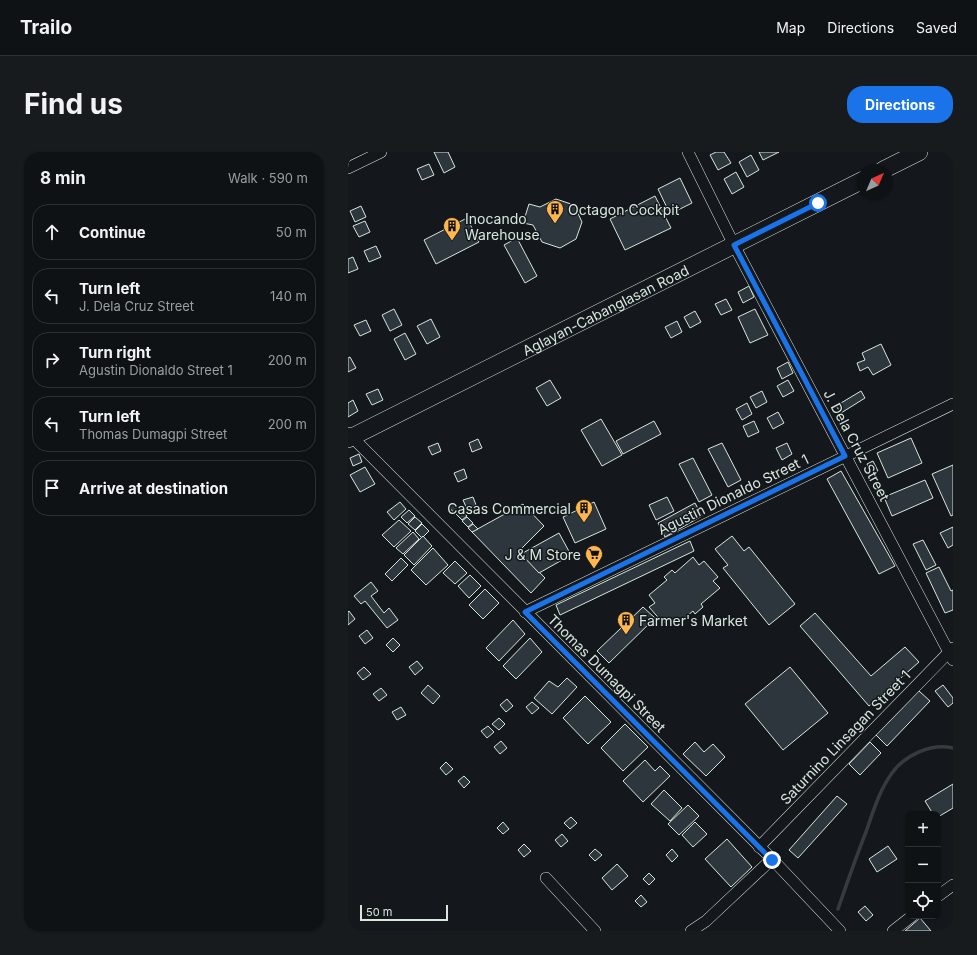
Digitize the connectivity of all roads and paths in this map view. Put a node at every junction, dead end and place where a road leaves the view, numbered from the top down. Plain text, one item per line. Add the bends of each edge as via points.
1 (381, 152) edge
2 (688, 152) edge
3 (919, 152) edge
4 (350, 165) edge
5 (893, 165) edge
6 (857, 183) edge
7 (734, 245) junction
8 (953, 404) edge
9 (349, 436) edge
10 (845, 456) junction
11 (525, 612) junction
12 (952, 653) edge
13 (759, 847) junction
14 (772, 860) junction
15 (546, 878) dead end
16 (953, 885) edge
17 (941, 894) edge
18 (908, 919) edge
19 (595, 931) edge
20 (691, 931) edge
21 (840, 931) edge
22 (893, 931) edge

1 - 4 street
2 - 7 street, J. Dela Cruz Street
3 - 5 main road
6 - 7 main road, Aglayan-Cabanglasan Road
7 - 9 main road, Aglayan-Cabanglasan Road
7 - 10 street, J. Dela Cruz Street
8 - 10 street, Agustin Dionaldo Street 1
9 - 11 street, Thomas Dumagpi Street
10 - 11 street, Agustin Dionaldo Street 1
10 - 12 street, J. Dela Cruz Street
11 - 13 street, Thomas Dumagpi Street
12 - 13 street, Saturnino Linsagan Street 1
13 - 14 street, Thomas Dumagpi Street
14 - 20 street via 706,921
14 - 21 street, Thomas Dumagpi Street
15 - 19 street
16 - 17 street
18 - 22 street

